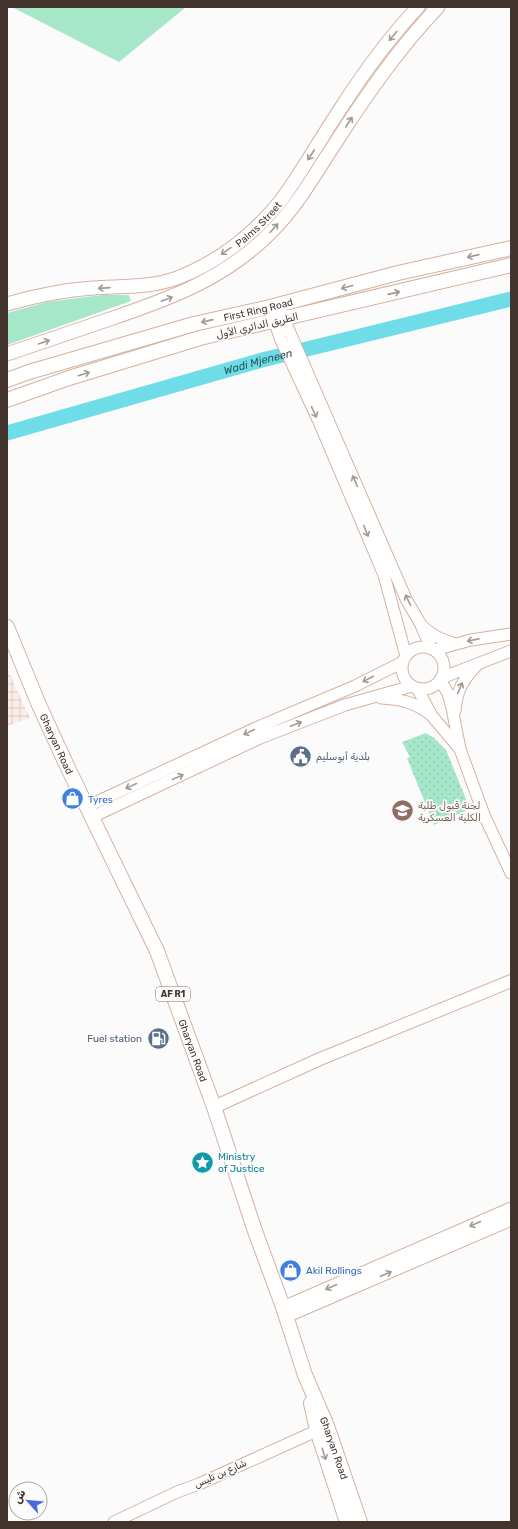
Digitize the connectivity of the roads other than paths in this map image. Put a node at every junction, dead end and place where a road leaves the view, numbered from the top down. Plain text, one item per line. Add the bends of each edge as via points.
1 (418, 7) edge
2 (438, 7) edge
3 (511, 248) edge
4 (511, 265) edge
5 (7, 304) edge
6 (274, 306) junction
7 (279, 320) junction
8 (7, 354) edge
9 (303, 374) junction
10 (7, 380) edge
11 (7, 400) edge
12 (420, 623) junction
13 (7, 627) edge
14 (511, 634) edge
15 (456, 644) junction
16 (432, 649) junction
17 (511, 651) edge
18 (404, 659) junction
19 (478, 664) junction
20 (441, 679) junction
21 (415, 687) junction
22 (372, 697) junction
23 (432, 716) junction
24 (454, 717) junction
25 (460, 750) junction
26 (89, 812) junction
27 (511, 873) edge
28 (511, 981) edge
29 (214, 1107) junction
30 (511, 1208) edge
31 (511, 1220) edge
32 (284, 1312) junction
33 (322, 1428) junction
34 (114, 1522) edge
35 (347, 1522) edge
36 (360, 1522) edge

1 -> 5 main road, Palms Street via 363,75 281,200 236,244 198,268 165,282 59,292
8 -> 2 main road via 169,299 209,280 248,254 284,218 382,74
3 -> 6 highway, First Ring Road via 398,273
7 -> 4 highway, الطريق الدائري الأول
6 - 7 street
6 -> 10 highway, First Ring Road via 194,324
7 - 9 street via 290,333
7 - 9 street via 280,338
11 -> 7 highway, الطريق الدائري الأول via 200,338
12 -> 9 street via 404,594
9 -> 18 street via 384,575
12 - 15 street via 429,633
12 - 16 street
13 - 26 highway, Gharyan Road / AF R1 via 39,705
14 -> 15 street
15 - 16 street
16 - 18 street via 417,648
16 - 20 street via 439,654 444,666
17 - 19 street
18 - 21 street via 404,675
18 -> 26 street via 355,686 256,728
19 - 20 street
24 -> 19 street via 458,690
20 - 21 street via 430,688
20 - 24 street via 448,693
21 - 22 street
21 - 23 street
22 - 23 street via 407,701
26 -> 22 street via 260,738
23 - 25 street
24 - 25 street
25 - 27 street via 484,815
26 - 29 highway, Gharyan Road / AF R1 via 157,951
28 - 29 main road via 320,1059
29 - 32 highway, Gharyan Road / AF R1
30 -> 32 street
32 -> 31 street
32 - 33 highway, Gharyan Road / AF R1
33 - 34 street, شارع بن تليس
33 -> 35 highway, Gharyan Road
33 - 36 highway, Gharyan Road

